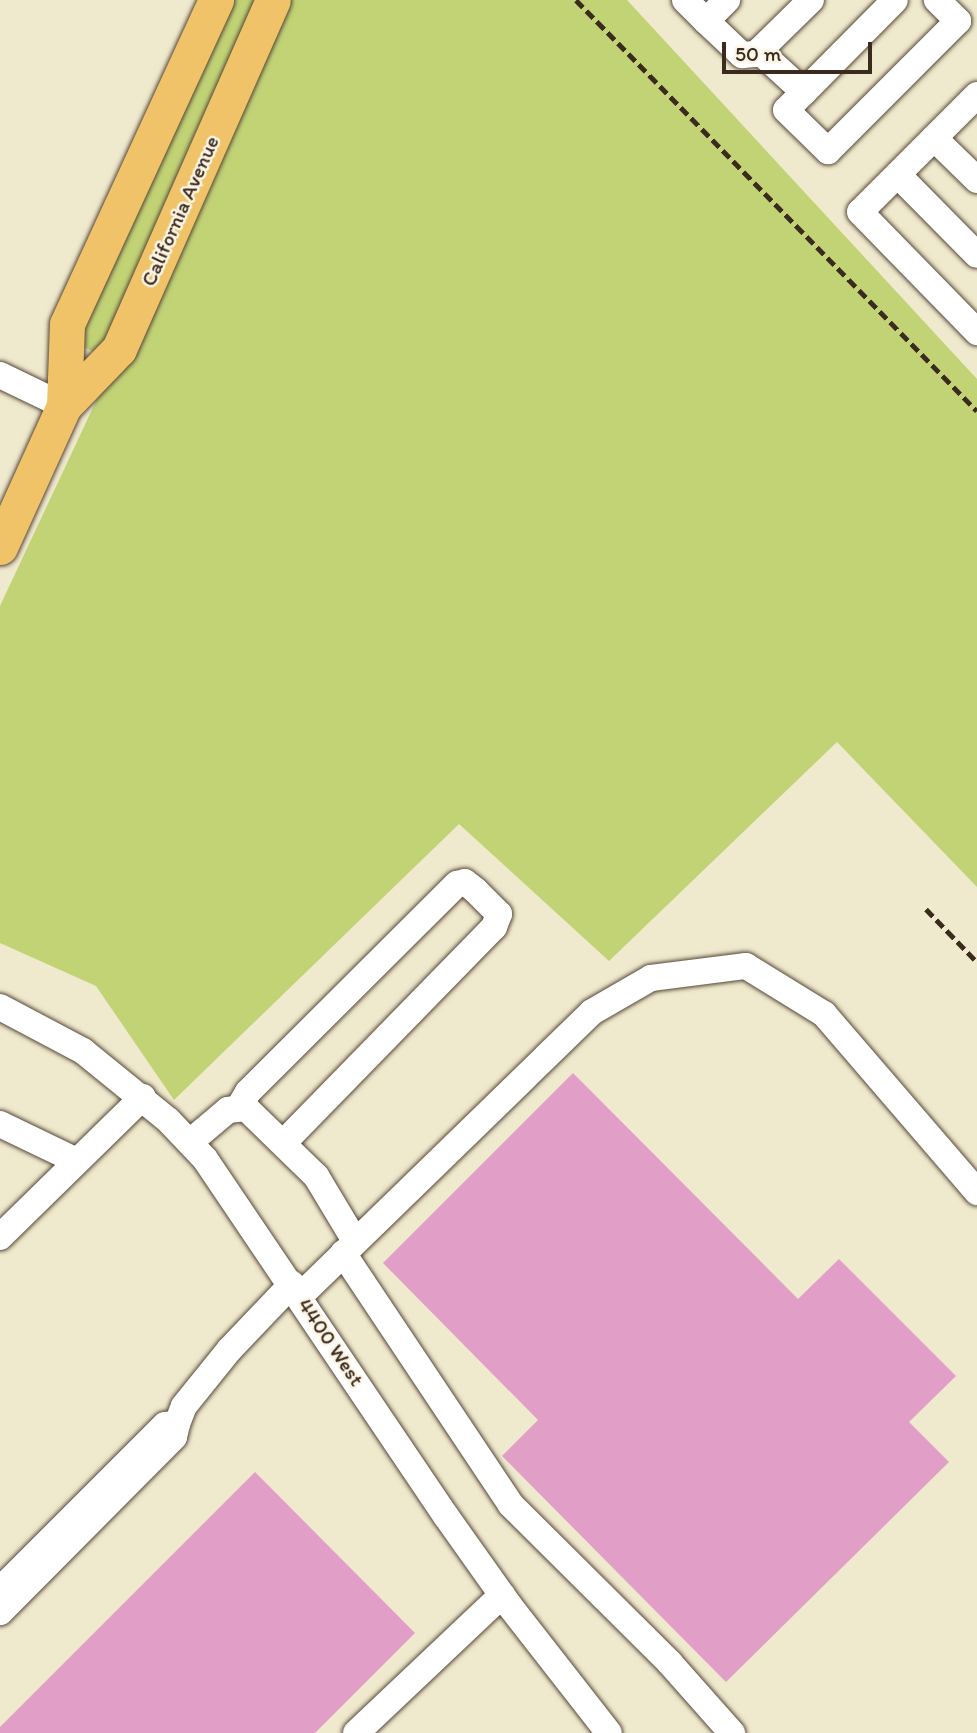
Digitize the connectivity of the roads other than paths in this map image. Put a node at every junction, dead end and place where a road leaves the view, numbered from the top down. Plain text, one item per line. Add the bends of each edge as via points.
1 (216, 0) edge
2 (273, 0) edge
3 (727, 0) edge
4 (811, 0) edge
5 (895, 0) edge
6 (937, 0) edge
7 (698, 9) edge
8 (759, 51) junction
9 (804, 92) junction
10 (976, 98) edge
11 (934, 138) junction
12 (898, 175) junction
13 (977, 180) edge
14 (977, 255) edge
15 (977, 332) edge
16 (0, 375) edge
17 (64, 406) junction
18 (0, 547) edge
19 (0, 1007) edge
20 (143, 1097) junction
21 (239, 1107) junction
22 (0, 1124) edge
23 (190, 1142) junction
24 (283, 1143) junction
25 (77, 1161) junction
26 (977, 1192) edge
27 (0, 1237) edge
28 (349, 1247) junction
29 (296, 1290) junction
30 (177, 1424) junction
31 (0, 1590) edge
32 (502, 1595) junction
33 (0, 1612) edge
34 (595, 1728) edge
35 (356, 1733) edge
36 (732, 1733) edge

1 - 17 main road, California Avenue via 67,324
2 - 17 main road, California Avenue via 119,349
3 - 7 street
4 - 8 street
5 - 9 street
6 - 9 street via 958,21 828,151 786,110
7 - 8 street via 742,55
8 - 9 street
10 - 11 street
11 - 12 street
11 - 13 street
12 - 14 street
12 - 15 street via 860,212
16 - 17 street
17 - 18 main road, California Avenue
19 - 20 street, 4400 West via 83,1051
20 - 23 street, 4400 West
20 - 25 street
21 - 23 street via 228,1110
21 - 24 street via 252,1113
21 - 24 street via 248,1092 457,884 465,882 475,890 499,914 494,927
22 - 25 street
23 - 29 street, 4400 West via 221,1179
24 - 28 street via 316,1176
25 - 27 street
26 - 28 street via 824,1014 746,966 651,978 592,1012
28 - 29 street
28 - 36 street via 511,1505 670,1663
29 - 30 street via 230,1349 184,1406
29 - 32 street, 4400 West
30 - 31 street via 165,1425
30 - 33 street via 174,1437
32 - 34 street, 4400 West
32 - 35 street

